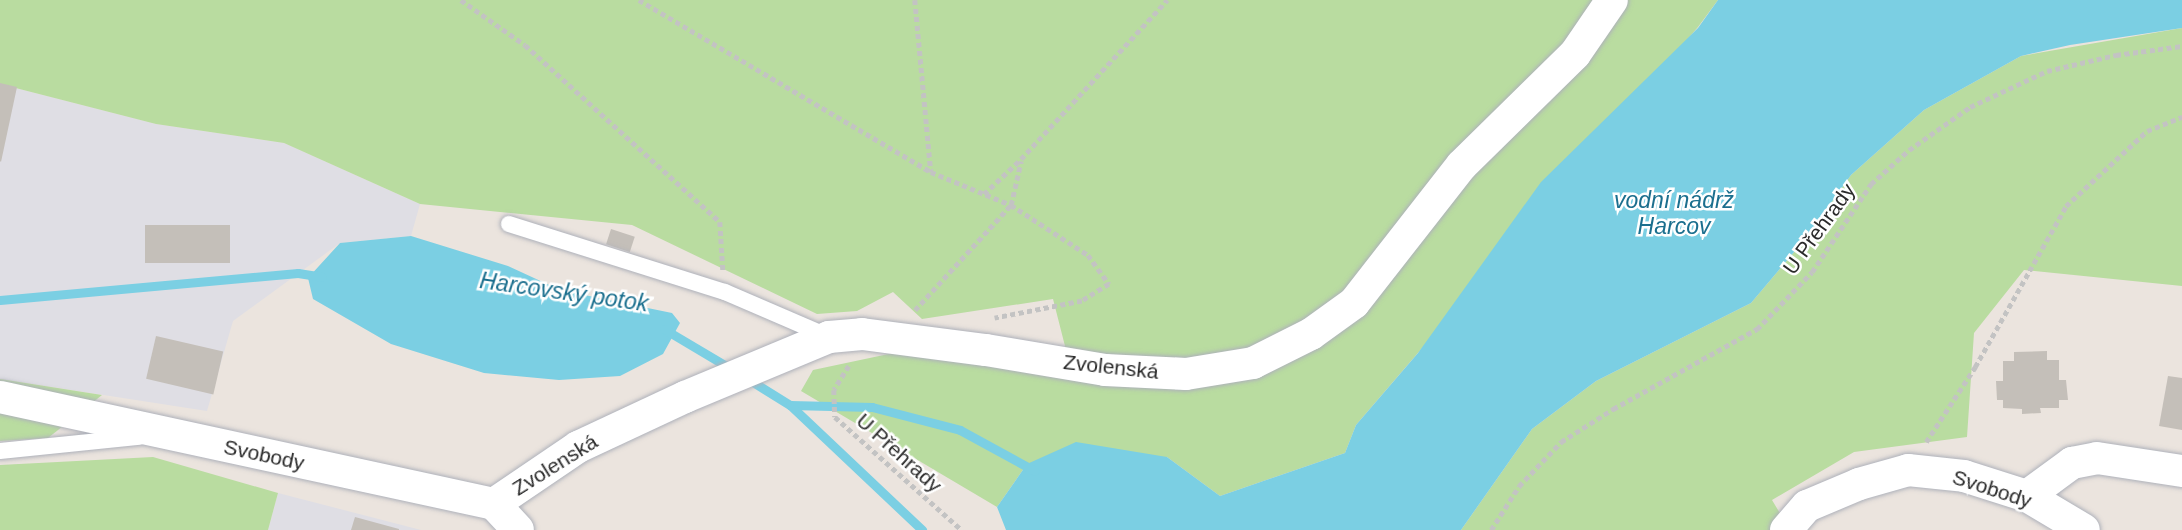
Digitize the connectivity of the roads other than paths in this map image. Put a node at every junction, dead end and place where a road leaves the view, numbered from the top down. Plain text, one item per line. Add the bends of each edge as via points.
1 (1612, 0) edge
2 (509, 224) dead end
3 (829, 337) junction
4 (0, 397) edge
5 (166, 435) junction
6 (0, 451) edge
7 (2182, 471) edge
8 (2027, 496) junction
9 (494, 504) junction
10 (518, 530) edge
11 (1786, 530) edge
12 (2084, 530) edge

1 - 3 street, Zvolenská via 1575,54 1462,165 1354,303 1311,334 1254,363 1186,374 1105,370 862,334
2 - 3 lane via 725,292
3 - 9 street, Zvolenská via 578,447
4 - 5 street, Svobody
5 - 6 lane
5 - 9 street, Svobody
7 - 8 street via 2097,458 2072,463
8 - 11 street, Svobody via 1964,476 1908,470 1807,506
8 - 12 street, Svobody
9 - 10 street

